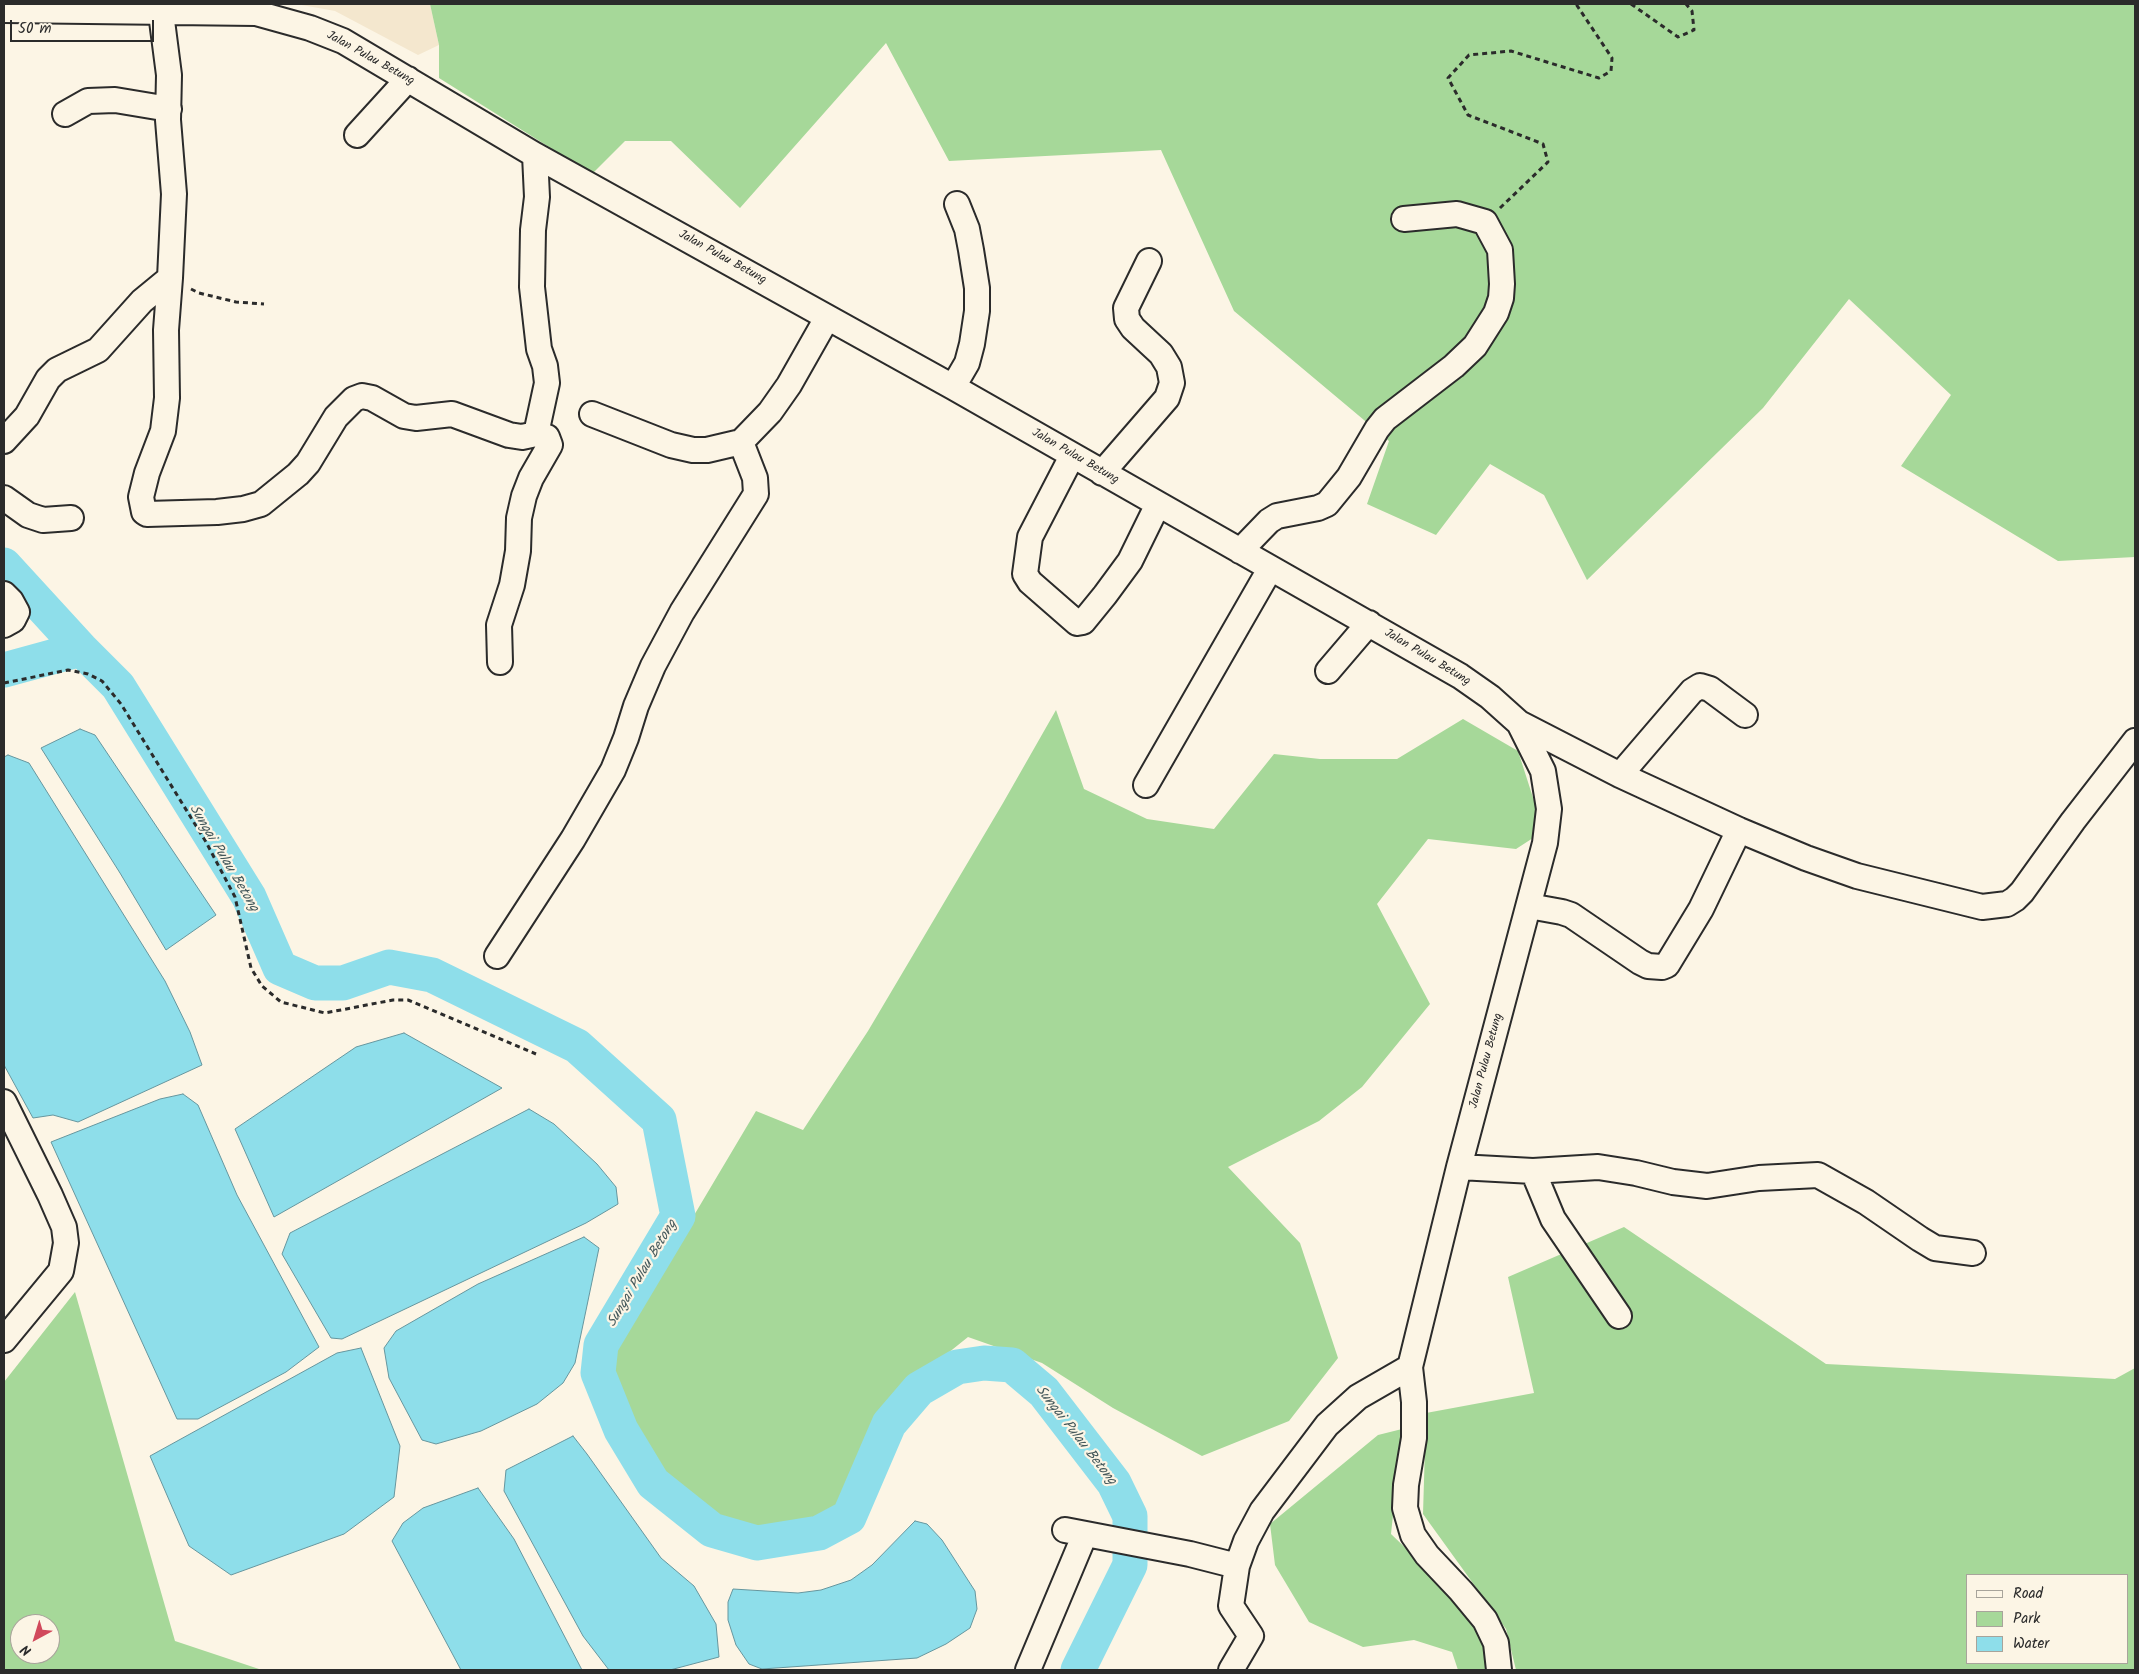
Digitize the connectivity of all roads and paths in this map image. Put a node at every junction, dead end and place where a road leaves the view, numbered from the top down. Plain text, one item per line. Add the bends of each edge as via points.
1 (1576, 4) edge
2 (1631, 4) edge
3 (1686, 4) edge
4 (256, 9) edge
5 (4, 10) edge
6 (161, 13) junction
7 (408, 79) junction
8 (169, 109) junction
9 (65, 114) dead end
10 (357, 135) dead end
11 (535, 155) junction
12 (957, 204) dead end
13 (1404, 219) dead end
14 (1485, 222) junction
15 (1149, 261) dead end
16 (170, 278) junction
17 (264, 304) dead end
18 (827, 318) junction
19 (953, 387) junction
20 (592, 414) dead end
21 (536, 434) junction
22 (4, 442) edge
23 (741, 442) junction
24 (1072, 456) junction
25 (1102, 473) junction
26 (4, 498) edge
27 (1158, 504) junction
28 (71, 518) dead end
29 (1240, 551) junction
30 (1270, 569) junction
31 (4, 594) edge
32 (1369, 623) junction
33 (4, 625) edge
34 (500, 662) dead end
35 (1328, 671) dead end
36 (4, 683) edge
37 (1745, 715) dead end
38 (1519, 723) junction
39 (2135, 742) edge
40 (1620, 775) junction
41 (1146, 785) dead end
42 (1739, 830) junction
43 (1529, 906) junction
44 (497, 956) dead end
45 (536, 1054) dead end
46 (4, 1102) edge
47 (1459, 1167) junction
48 (1533, 1171) junction
49 (1973, 1253) dead end
50 (1619, 1316) dead end
51 (4, 1340) edge
52 (1410, 1367) junction
53 (1237, 1566) junction
54 (1028, 1670) edge
55 (1231, 1670) edge
56 (1499, 1670) edge

1 - 14 path via 1612,58 1611,70 1599,78 1511,51 1469,55 1448,78 1468,115 1543,144 1548,162
2 - 3 path via 1678,37 1694,30 1692,12
4 - 6 street, Jalan Pulau Betung
4 - 7 street, Jalan Pulau Betung via 343,41
5 - 6 street, Jalan Pulau Betung
6 - 8 street via 169,75
7 - 10 street
7 - 11 street, Jalan Pulau Betung
8 - 9 street via 115,100 88,102
8 - 16 street via 174,194
11 - 18 street, Jalan Pulau Betung
11 - 21 street via 537,198 532,287 539,349 547,383
12 - 19 street via 971,250 977,312 967,363
13 - 14 street via 1457,214
14 - 29 street via 1500,250 1501,298 1496,313 1475,346 1385,419 1328,504 1269,520
15 - 25 street via 1126,308 1127,319 1132,328 1161,354 1169,367 1172,383 1167,398
16 - 17 path via 199,293 236,302
16 - 21 street via 166,330 167,406 163,431 141,497 142,508 147,514 216,512 260,504 298,474 336,417 354,399 362,396 410,417 452,414 508,435
16 - 22 street via 142,301 98,350 57,370 48,379 27,416
18 - 19 street, Jalan Pulau Betung
18 - 23 street via 789,385 770,412
19 - 24 street, Jalan Pulau Betung
20 - 23 street via 671,445 693,450
21 - 34 street via 547,437 550,445 524,496 512,584 499,625
23 - 44 street via 755,478 756,494 682,612 653,666 613,770 573,839
24 - 25 street, Jalan Pulau Betung
24 - 27 street via 1030,537 1026,574 1030,582 1077,623 1083,622 1130,561
25 - 27 street, Jalan Pulau Betung
26 - 28 street via 28,516 43,520
27 - 29 street, Jalan Pulau Betung
29 - 30 street, Jalan Pulau Betung
30 - 32 street, Jalan Pulau Betung
30 - 41 street
31 - 33 street via 16,612 13,620
32 - 35 street
32 - 38 street, Jalan Pulau Betung via 1460,676
36 - 45 path via 68,670 102,681 121,704 206,842 235,897 251,968 262,986 281,1002 325,1013 408,1000
37 - 40 street via 1710,689 1700,686 1692,691
38 - 40 street
38 - 43 street, Jalan Pulau Betung via 1543,771 1549,809 1545,843
39 - 42 street via 2022,892 2007,904 1982,908 1857,876
40 - 42 street
42 - 43 street via 1701,909 1667,965 1662,967 1640,962 1562,912
43 - 47 street, Jalan Pulau Betung
46 - 51 street via 50,1195 64,1227 66,1243 61,1271
47 - 48 street
47 - 52 street, Jalan Pulau Betung
48 - 49 street via 1598,1167 1707,1186 1818,1175 1866,1202 1935,1248
48 - 50 street via 1553,1219
52 - 53 street via 1358,1397 1327,1425 1262,1511
52 - 56 street via 1414,1438 1405,1508 1413,1535 1427,1555 1485,1620 1496,1643
53 - 54 street via 1080,1533
53 - 55 street via 1231,1606 1251,1636

